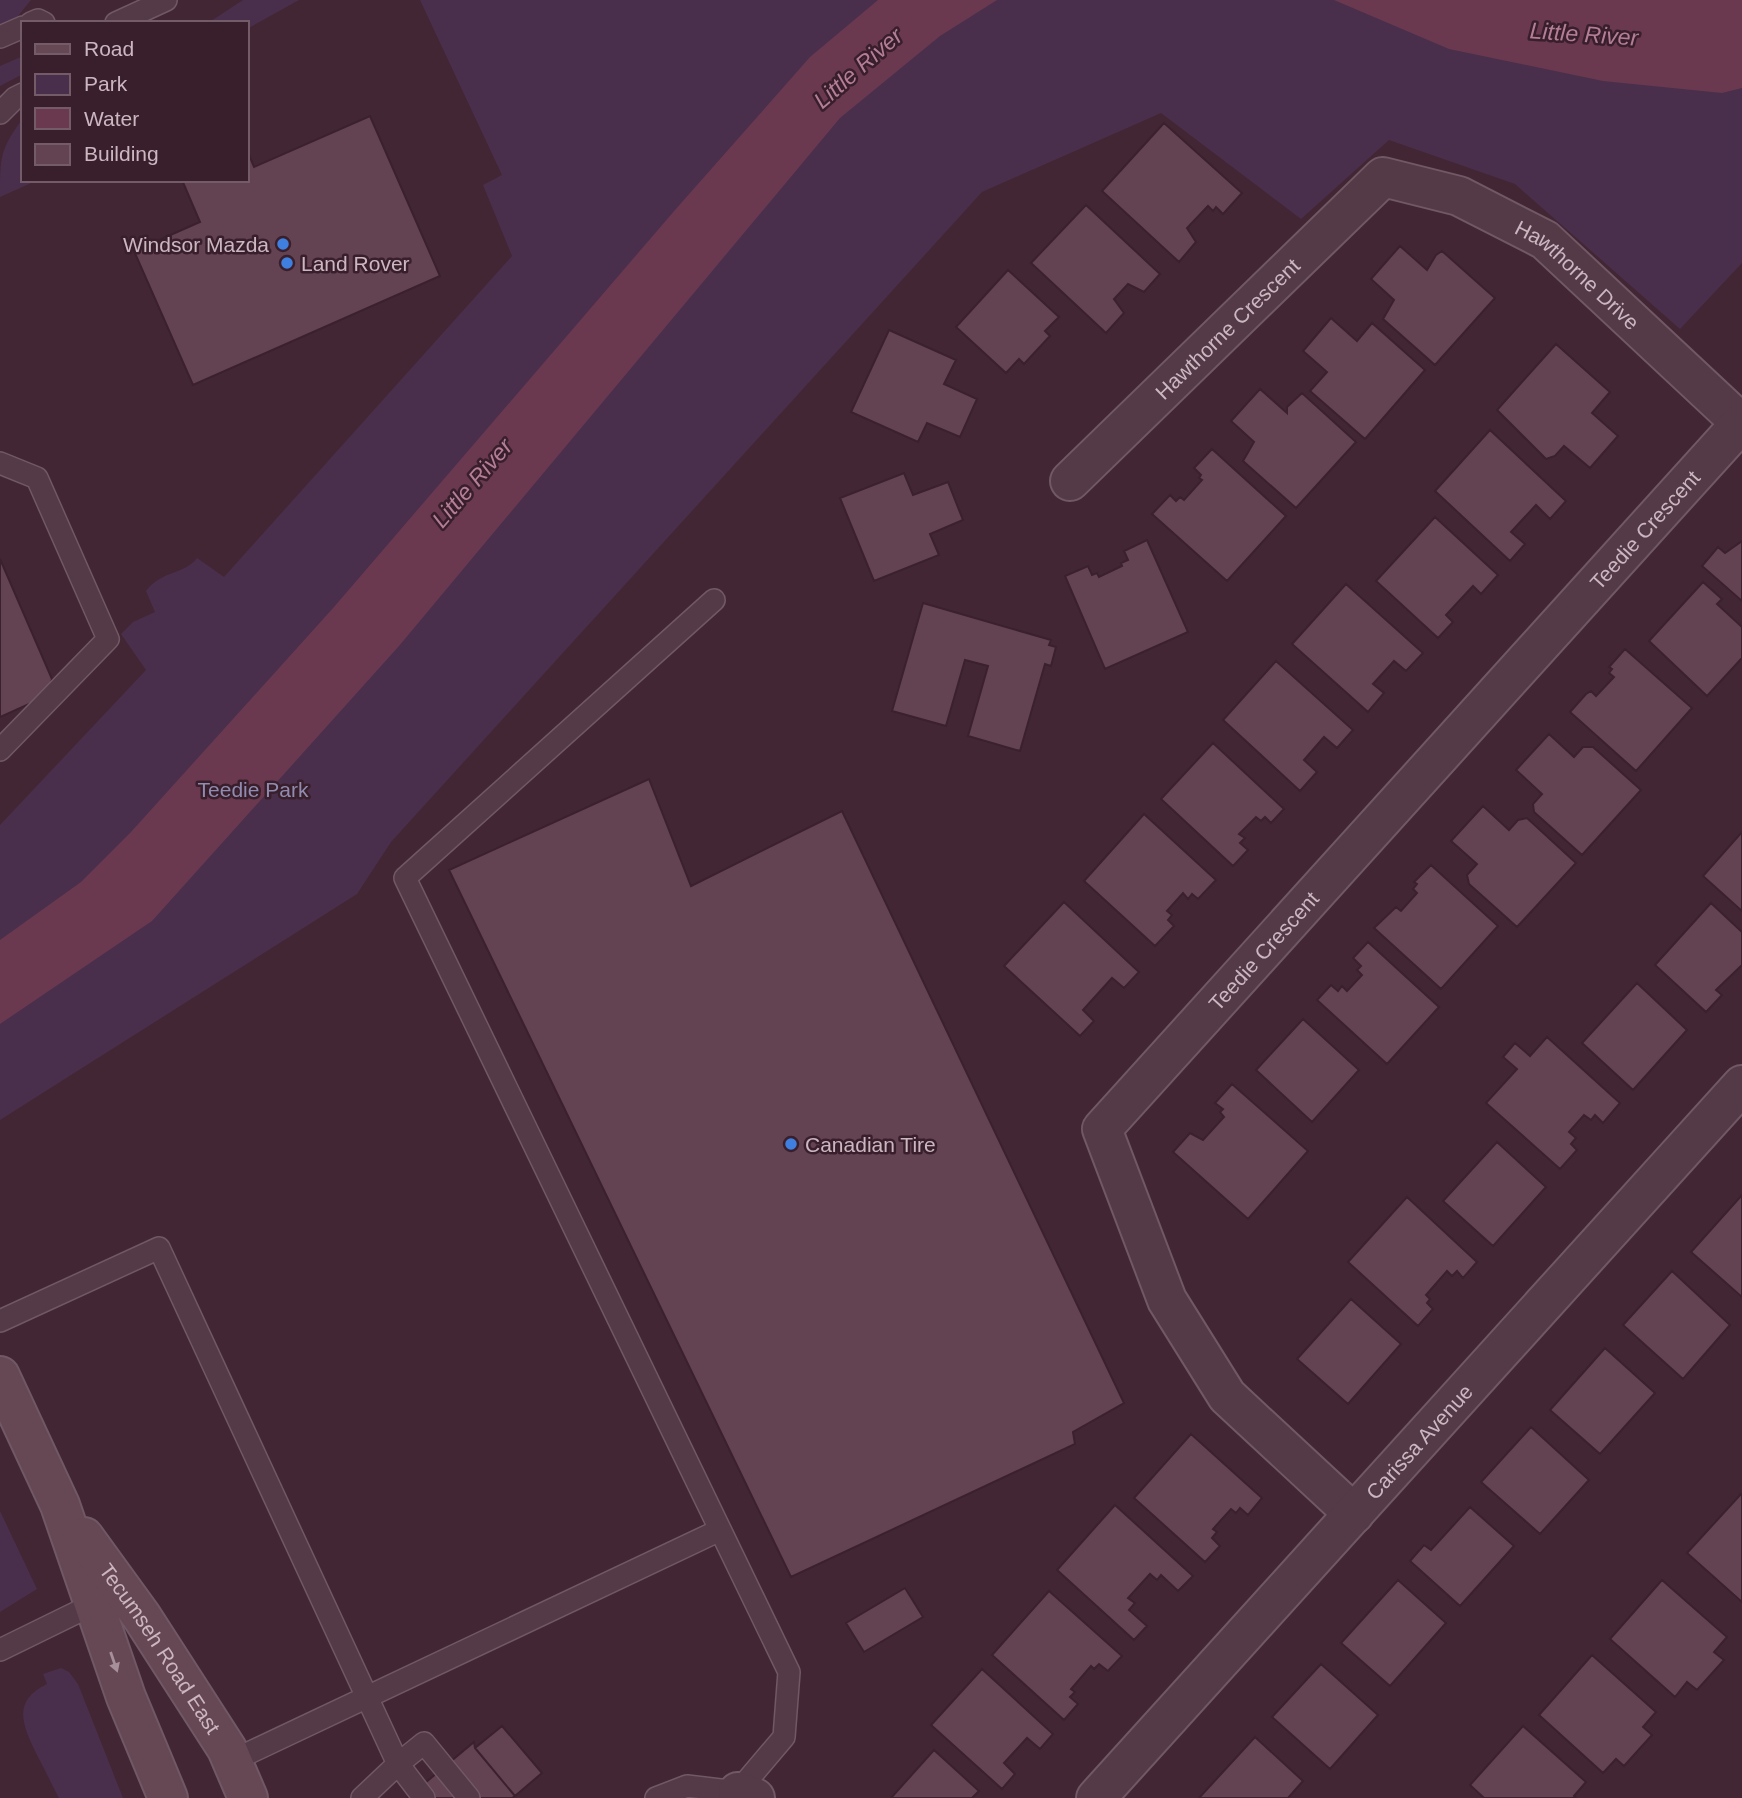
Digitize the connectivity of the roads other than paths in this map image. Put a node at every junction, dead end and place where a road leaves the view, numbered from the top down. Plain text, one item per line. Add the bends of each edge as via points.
1 (166, 0) edge
2 (120, 21) edge
3 (21, 28) edge
4 (0, 37) edge
5 (21, 95) edge
6 (0, 113) edge
7 (1383, 177) joint
8 (1742, 423) edge
9 (0, 464) edge
10 (1070, 481) dead end
11 (714, 600) dead end
12 (0, 750) edge
13 (1742, 1085) edge
14 (0, 1321) edge
15 (0, 1376) edge
16 (60, 1505) junction
17 (1354, 1514) junction
18 (720, 1530) junction
19 (94, 1604) junction
20 (0, 1650) edge
21 (366, 1698) junction
22 (232, 1761) junction
23 (398, 1764) junction
24 (372, 1794) edge
25 (742, 1796) edge
26 (167, 1798) edge
27 (248, 1798) edge
28 (424, 1798) edge
29 (469, 1798) edge
30 (656, 1798) edge
31 (1097, 1798) edge

1 - 2 lane
3 - 4 lane
5 - 6 lane
7 - 8 street, Hawthorne Drive via 1460,195 1545,240
7 - 10 street, Hawthorne Crescent
8 - 17 street, Teedie Crescent via 1102,1129 1167,1300 1227,1396
9 - 12 lane via 37,478 108,639
11 - 18 lane via 405,878
13 - 17 street, Carissa Avenue
14 - 21 lane via 159,1248
15 - 16 main road, Tecumseh Road East
16 - 19 main road, Tecumseh Road East
16 - 22 main road, Tecumseh Road East via 142,1616
17 - 31 street, Carissa Avenue
18 - 21 lane
18 - 25 lane via 789,1672 784,1737
19 - 20 lane
19 -> 26 main road, Tecumseh Road East
21 - 22 lane
21 - 23 lane
22 - 27 main road, Tecumseh Road East
23 - 24 lane
23 - 28 lane
23 - 29 lane via 424,1743
25 - 30 lane via 687,1786

